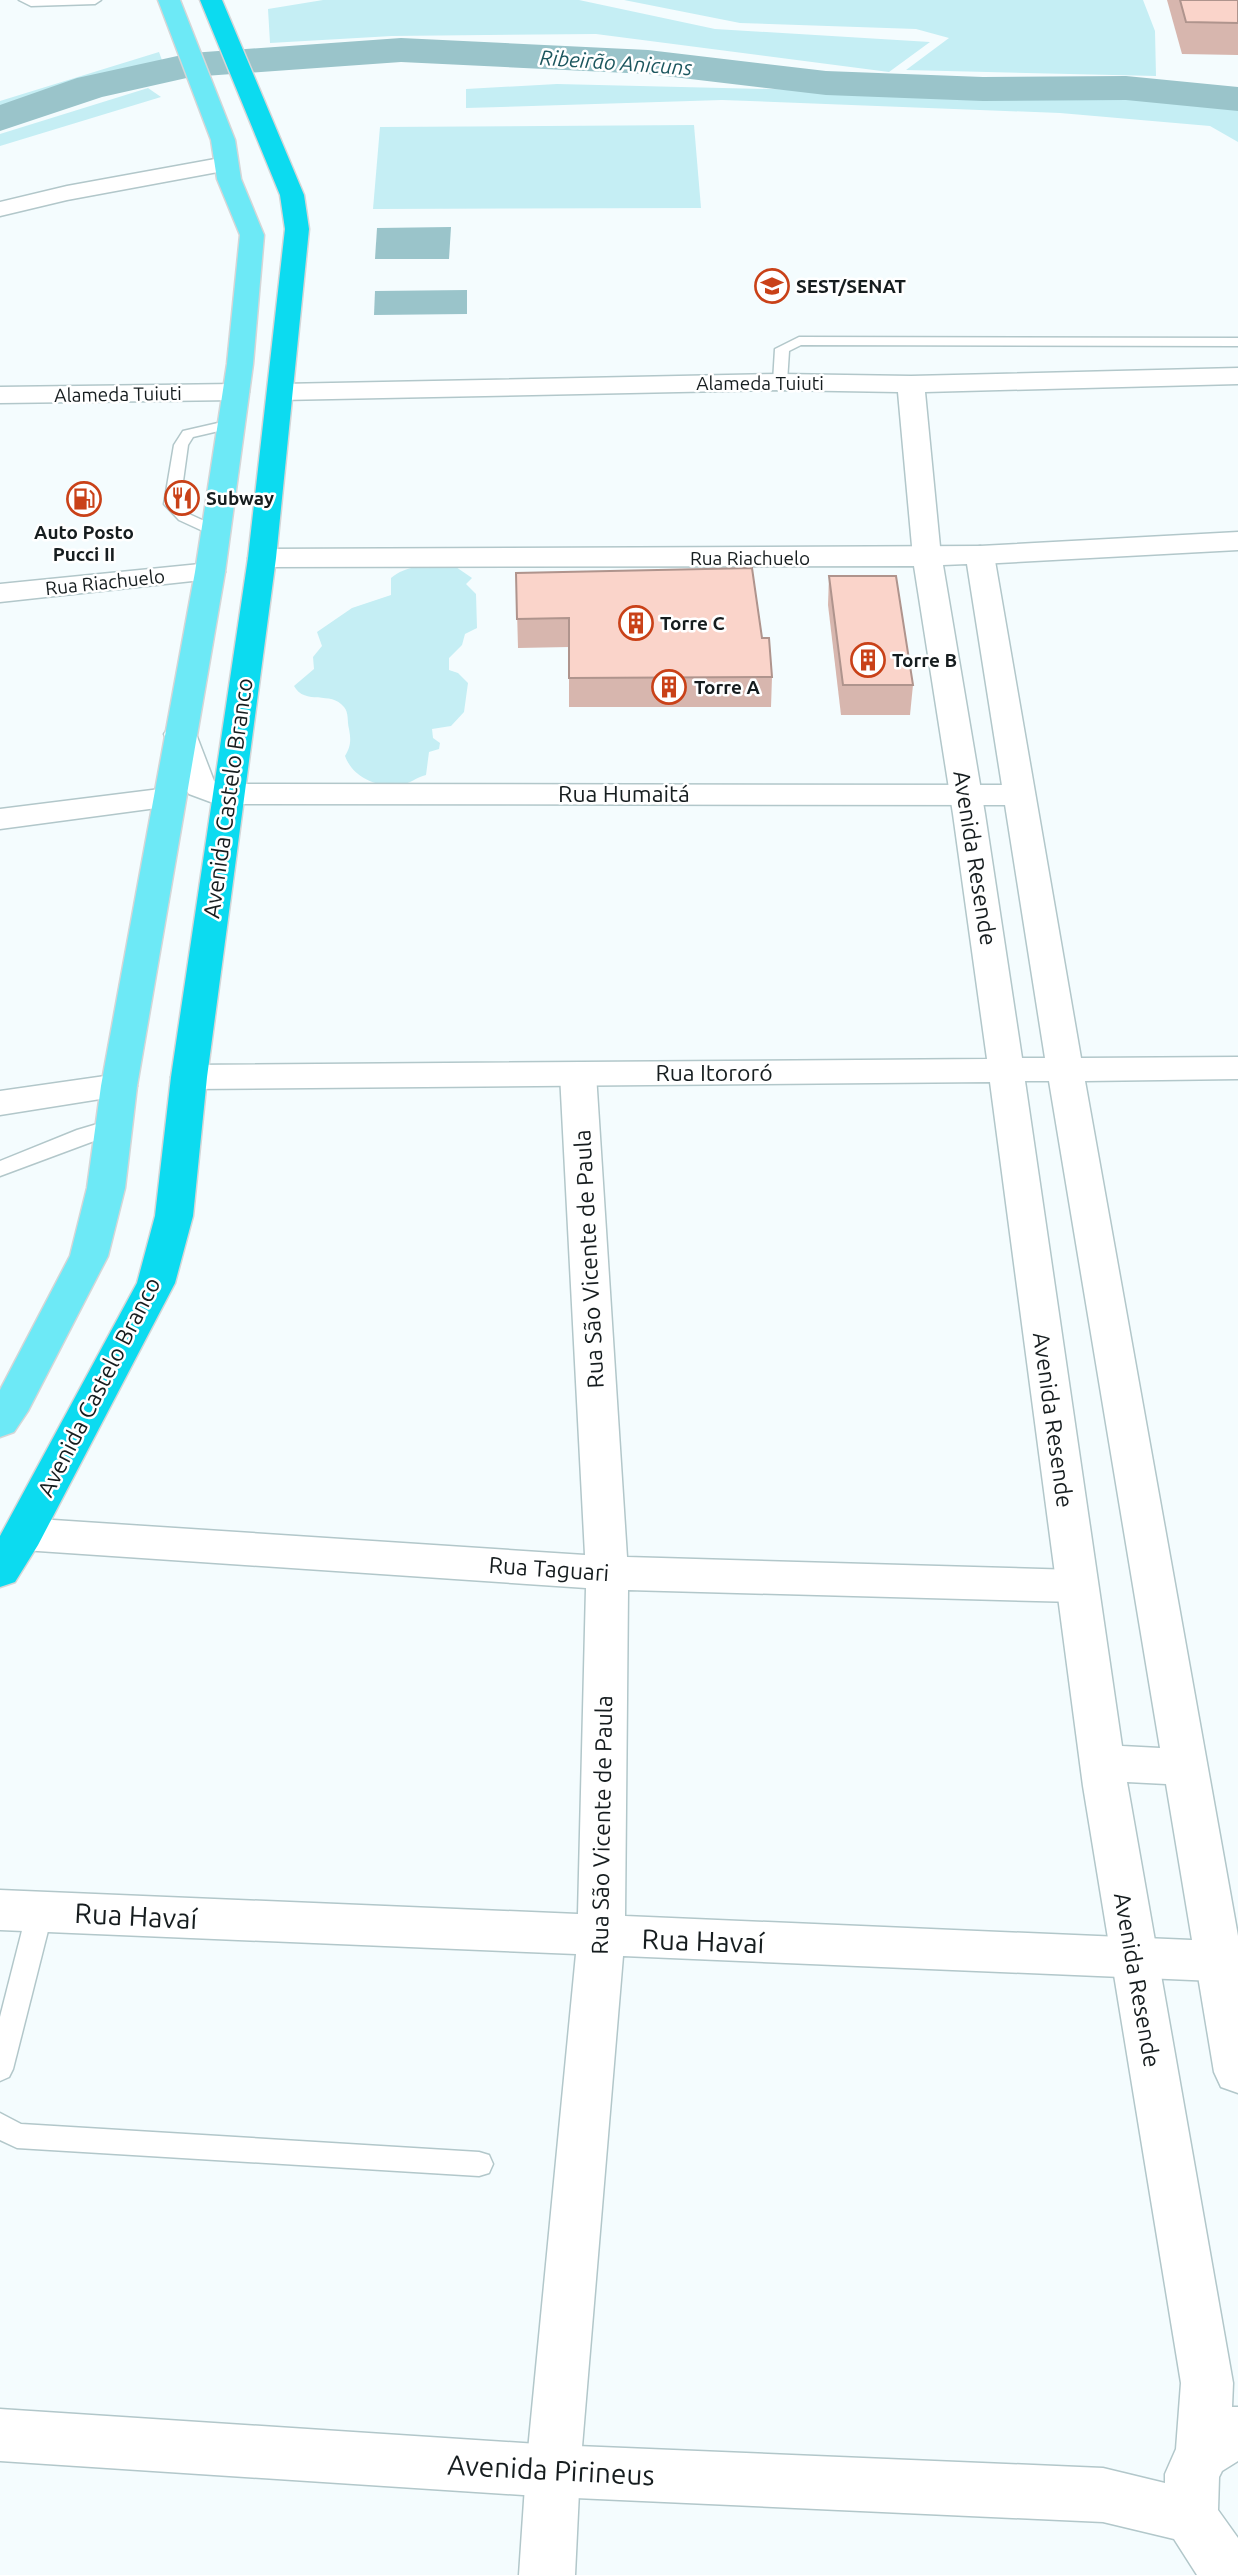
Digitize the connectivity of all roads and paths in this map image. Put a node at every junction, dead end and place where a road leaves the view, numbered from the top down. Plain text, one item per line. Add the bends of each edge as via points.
1 (25, 0) edge
2 (95, 0) edge
3 (169, 0) edge
4 (211, 0) edge
5 (227, 171) junction
6 (0, 209) edge
7 (1238, 342) edge
8 (1238, 376) edge
9 (780, 382) junction
10 (911, 384) junction
11 (236, 392) junction
12 (281, 392) junction
13 (0, 395) edge
14 (232, 424) junction
15 (216, 532) junction
16 (1238, 541) edge
17 (980, 555) junction
18 (928, 557) junction
19 (262, 558) junction
20 (210, 572) junction
21 (0, 593) edge
22 (180, 734) junction
23 (228, 793) junction
24 (966, 794) junction
25 (1019, 795) junction
26 (168, 798) junction
27 (0, 819) edge
28 (1238, 1068) edge
29 (1065, 1069) junction
30 (1007, 1071) junction
31 (578, 1074) junction
32 (189, 1077) junction
33 (119, 1086) junction
34 (0, 1103) edge
35 (114, 1126) junction
36 (0, 1169) edge
37 (5, 1408) edge
38 (23, 1534) junction
39 (0, 1571) edge
40 (607, 1573) junction
41 (1076, 1586) junction
42 (1102, 1763) junction
43 (1184, 1767) junction
44 (20, 1910) edge
45 (601, 1937) junction
46 (1132, 1959) junction
47 (1228, 1962) edge
48 (0, 2069) edge
49 (1238, 2072) edge
50 (0, 2125) edge
51 (479, 2164) dead end
52 (0, 2435) edge
53 (553, 2471) junction
54 (1214, 2511) edge
55 (547, 2575) edge

1 - 2 lane
3 - 5 main road via 223,140
4 - 12 highway, Avenida Castelo Branco via 292,195 296,229
5 - 6 street via 196,171
5 - 11 main road via 252,235
7 - 9 lane via 799,341 782,349
8 - 10 street, Alameda Tuiuti
9 - 10 street, Alameda Tuiuti
9 - 12 street, Alameda Tuiuti
10 - 18 street, Avenida Resende
11 - 13 street, Alameda Tuiuti
11 - 14 main road
12 - 19 highway, Avenida Castelo Branco
14 - 15 main road
14 - 15 lane via 188,434 181,445 173,492 172,504 184,517
15 - 20 main road
16 - 17 street, Rua Riachuelo
17 - 18 street, Rua Riachuelo
17 - 25 street
18 - 19 street, Rua Riachuelo
18 - 24 street, Avenida Resende
19 - 23 highway, Avenida Castelo Branco
20 - 21 street, Rua Riachuelo
20 - 22 main road
22 - 23 street via 200,787 211,793
22 - 26 main road
23 - 24 street, Rua Humaitá
23 - 32 highway, Avenida Castelo Branco
24 - 25 street, Rua Humaitá
24 - 30 street, Avenida Resende
25 - 29 street
26 - 27 street
26 - 33 main road
28 - 29 street, Rua Itororó
29 - 30 street, Rua Itororó
29 - 43 street
30 - 31 street, Rua Itororó
30 - 41 street, Avenida Resende
31 - 32 street, Rua Itororó
31 - 40 street, Rua São Vicente de Paula
32 - 38 highway, Avenida Castelo Branco via 174,1216 156,1283
33 - 34 street
33 - 35 main road
35 - 36 lane
35 - 37 main road via 106,1188 89,1256
38 - 39 highway, Avenida Castelo Branco
38 - 40 street, Rua Taguari
40 - 41 street, Rua Taguari
40 - 45 street, Rua São Vicente de Paula
41 - 42 street, Avenida Resende
42 - 43 street
42 - 46 street, Avenida Resende
43 - 47 street
44 - 45 street, Rua Havaí
44 - 48 lane
45 - 46 street, Rua Havaí
45 - 53 street, Rua São Vicente de Paula
46 - 47 street, Rua Havaí
46 - 54 street, Avenida Resende via 1207,2382
47 - 49 street
50 - 51 lane via 17,2136
52 - 53 street, Avenida Pirineus
53 - 54 street, Avenida Pirineus via 1103,2495
53 - 55 street, Rua São Vicente de Paula

